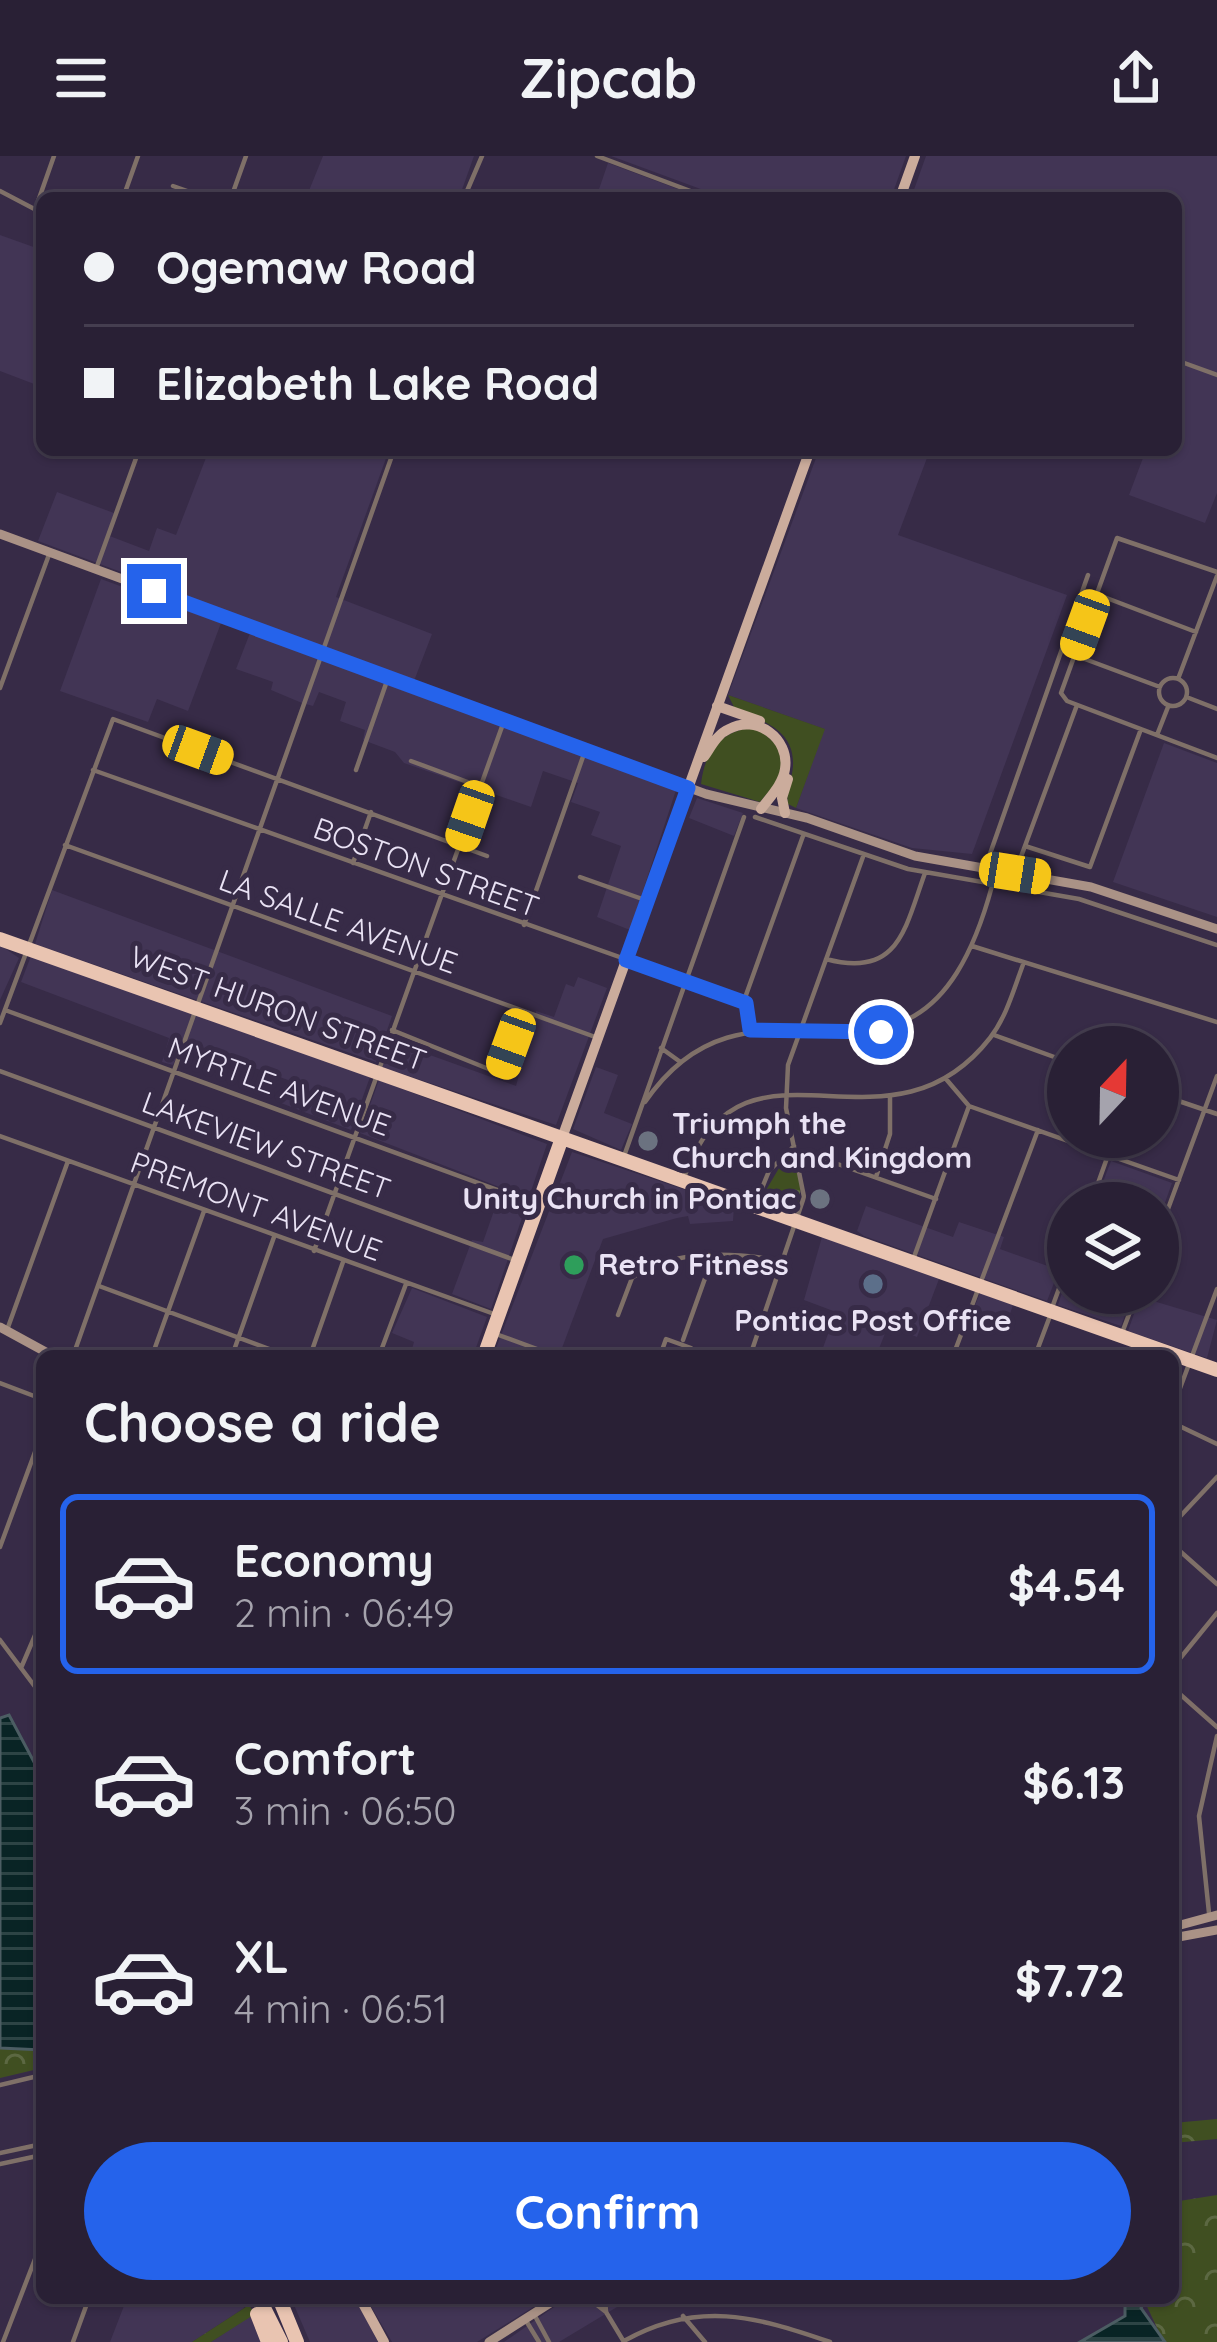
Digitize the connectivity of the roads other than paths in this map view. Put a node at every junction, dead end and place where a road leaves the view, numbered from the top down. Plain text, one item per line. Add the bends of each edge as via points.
1 (54, 156) edge
2 (138, 156) edge
3 (245, 156) edge
4 (482, 156) edge
5 (597, 156) edge
6 (916, 156) edge
7 (173, 186) dead end
8 (0, 191) edge
9 (44, 192) edge
10 (125, 192) edge
11 (190, 192) edge
12 (233, 192) edge
13 (467, 192) edge
14 (693, 192) edge
15 (902, 192) edge
16 (36, 210) edge
17 (1182, 362) edge
18 (1217, 375) edge
19 (137, 456) edge
20 (392, 456) edge
21 (807, 456) edge
22 (0, 534) edge
23 (50, 552) junction
24 (96, 569) junction
25 (1217, 574) edge
26 (1088, 575) dead end
27 (1096, 594) junction
28 (1196, 632) junction
29 (325, 654) junction
30 (1074, 655) junction
31 (388, 678) junction
32 (1178, 680) junction
33 (0, 686) edge
34 (1160, 687) junction
35 (1186, 697) junction
36 (1077, 705) junction
37 (717, 706) junction
38 (1168, 706) junction
39 (1217, 709) edge
40 (504, 721) junction
41 (1142, 729) junction
42 (1157, 735) junction
43 (585, 751) junction
44 (1217, 758) edge
45 (411, 761) dead end
46 (695, 769) junction
47 (93, 770) junction
48 (356, 770) dead end
49 (280, 781) junction
50 (481, 787) junction
51 (688, 788) junction
52 (371, 812) junction
53 (758, 813) junction
54 (785, 813) junction
55 (744, 818) dead end
56 (262, 832) junction
57 (804, 834) junction
58 (65, 845) junction
59 (460, 846) junction
60 (1025, 846) junction
61 (864, 854) junction
62 (487, 856) dead end
63 (352, 865) junction
64 (985, 868) junction
65 (925, 873) junction
66 (1015, 873) junction
67 (580, 877) dead end
68 (993, 884) junction
69 (442, 898) junction
70 (648, 901) junction
71 (235, 907) junction
72 (1168, 913) junction
73 (524, 925) junction
74 (1163, 927) junction
75 (1217, 929) edge
76 (0, 939) edge
77 (1217, 945) edge
78 (971, 946) junction
79 (27, 948) junction
80 (826, 959) junction
81 (626, 960) junction
82 (1024, 962) junction
83 (415, 972) junction
84 (685, 981) junction
85 (746, 1003) junction
86 (4, 1010) junction
87 (198, 1010) junction
88 (523, 1011) junction
89 (1217, 1022) edge
90 (0, 1023) edge
91 (392, 1030) junction
92 (750, 1030) junction
93 (800, 1030) junction
94 (992, 1034) junction
95 (598, 1038) junction
96 (661, 1048) junction
97 (1047, 1054) edge
98 (679, 1061) junction
99 (0, 1071) edge
100 (176, 1071) junction
101 (377, 1073) junction
102 (1217, 1076) edge
103 (945, 1078) junction
104 (785, 1096) junction
105 (890, 1098) junction
106 (1179, 1101) edge
107 (645, 1102) junction
108 (969, 1106) junction
109 (1204, 1110) junction
110 (1217, 1114) edge
111 (156, 1128) junction
112 (1038, 1130) junction
113 (1047, 1133) edge
114 (354, 1137) junction
115 (1, 1138) edge
116 (562, 1138) junction
117 (794, 1146) junction
118 (1117, 1158) edge
119 (623, 1159) junction
120 (68, 1161) junction
121 (799, 1165) junction
122 (876, 1177) junction
123 (684, 1180) junction
124 (1179, 1180) joint
125 (135, 1185) junction
126 (334, 1194) junction
127 (936, 1199) junction
128 (538, 1205) junction
129 (755, 1206) junction
130 (204, 1211) junction
131 (797, 1221) junction
132 (274, 1237) junction
133 (314, 1252) junction
134 (713, 1256) junction
135 (343, 1262) junction
136 (518, 1262) junction
137 (784, 1262) junction
138 (912, 1262) junction
139 (406, 1284) junction
140 (98, 1286) junction
141 (980, 1286) junction
142 (1217, 1289) edge
143 (1047, 1310) edge
144 (168, 1312) junction
145 (1050, 1314) edge
146 (1059, 1314) edge
147 (1129, 1314) edge
148 (618, 1315) dead end
149 (499, 1316) junction
150 (4, 1329) edge
151 (493, 1333) junction
152 (1121, 1336) junction
153 (238, 1338) junction
154 (683, 1340) dead end
155 (42, 1350) edge
156 (75, 1350) edge
157 (154, 1350) edge
158 (234, 1350) edge
159 (271, 1350) edge
160 (312, 1350) edge
161 (382, 1350) edge
162 (486, 1350) edge
163 (540, 1350) edge
164 (662, 1350) edge
165 (690, 1350) edge
166 (752, 1350) edge
167 (955, 1350) edge
168 (1037, 1350) edge
169 (1162, 1350) edge
170 (1179, 1356) edge
171 (1191, 1360) junction
172 (1217, 1370) edge
173 (0, 1383) edge
174 (1179, 1391) edge
175 (36, 1397) edge
176 (1179, 1426) edge
177 (1217, 1444) edge
178 (36, 1449) edge
179 (1217, 1477) edge
180 (1179, 1517) edge
181 (0, 1547) edge
182 (1179, 1550) edge
183 (1217, 1584) edge
184 (1217, 1613) edge
185 (36, 1633) edge
186 (0, 1640) edge
187 (1179, 1660) edge
188 (21, 1668) junction
189 (36, 1688) edge
190 (1179, 1693) edge
191 (1217, 1727) edge
192 (1217, 1736) edge
193 (1214, 1916) edge
194 (1187, 1923) junction
195 (1179, 1925) edge
196 (1217, 1930) edge
197 (1188, 1935) junction
198 (1179, 1937) edge
199 (36, 2076) edge
200 (0, 2085) edge
201 (36, 2145) edge
202 (0, 2153) edge
203 (36, 2156) edge
204 (0, 2164) edge
205 (36, 2257) edge
206 (87, 2304) edge
207 (257, 2304) edge
208 (258, 2304) edge
209 (282, 2304) edge
210 (363, 2304) edge
211 (548, 2304) edge
212 (596, 2304) edge
213 (605, 2304) edge
214 (606, 2312) junction
215 (529, 2316) junction
216 (682, 2316) junction
217 (3, 2342) edge
218 (73, 2342) edge
219 (268, 2342) edge
220 (280, 2342) edge
221 (298, 2342) edge
222 (384, 2342) edge
223 (488, 2342) edge
224 (539, 2342) edge
225 (549, 2342) edge
226 (624, 2342) edge
227 (705, 2342) edge
228 (830, 2342) edge

1 - 9 street
2 - 10 street
3 - 12 street
4 - 13 street
5 - 14 street
6 - 15 main road
7 - 11 street
8 - 16 street
17 - 18 street
19 - 24 street
20 - 29 street
21 - 37 main road
22 - 23 main road
23 - 24 main road
23 - 33 street
24 - 29 main road
25 - 27 street via 1118,538
25 - 28 street
26 - 64 street
27 - 28 street
27 - 30 street
28 - 32 street
29 - 31 main road
29 - 49 street
30 - 34 street
30 - 36 street via 1061,696
31 - 40 main road
31 - 48 street
32 - 34 street
32 - 35 street
34 - 38 street
35 - 38 street
35 - 39 street
36 - 41 street
36 - 60 street
37 - 46 main road
37 - 54 main road via 765,722 784,739 791,762
38 - 42 street
40 - 43 main road
40 - 50 street
41 - 42 street
41 - 60 street via 1089,867
42 - 44 street
43 - 51 main road
43 - 73 street
45 - 50 street
46 - 51 main road
46 - 53 main road via 727,730 768,730 783,748 785,770
47 - 49 street via 110,721
47 - 56 street, BOSTON STREET
47 - 58 street
49 - 52 street
49 - 56 street
50 - 59 street
51 - 53 main road
51 - 70 main road
52 - 59 street
52 - 63 street
53 - 54 main road
53 - 57 street
54 - 64 main road via 915,856
55 - 84 street
56 - 63 street, BOSTON STREET
56 - 71 street
57 - 61 street
57 - 85 street
58 - 71 street, LA SALLE AVENUE
58 - 79 street
59 - 62 street
59 - 69 street
60 - 66 street
61 - 65 street
61 - 80 street
63 - 69 street, BOSTON STREET
64 - 66 main road
65 - 68 street
65 - 80 street via 888,953 856,966
66 - 72 main road
67 - 70 street
68 - 74 street via 1087,901
68 - 78 street
69 - 73 street, BOSTON STREET
69 - 83 street
70 - 81 main road
71 - 83 street, LA SALLE AVENUE
71 - 87 street
72 - 74 street
72 - 75 main road
73 - 81 street, BOSTON STREET
74 - 77 street
76 - 79 highway, WEST HURON STREET
78 - 82 street
78 - 93 street via 937,998 901,1026
79 - 86 street
79 - 87 highway, WEST HURON STREET
80 - 93 street
81 - 84 street, BOSTON STREET
81 - 95 main road
82 - 89 street
82 - 94 street
83 - 88 street, LA SALLE AVENUE
83 - 91 street
84 - 85 street, BOSTON STREET
84 - 96 street
85 - 92 street
86 - 90 street
86 - 100 street, MYRTLE AVENUE
87 - 100 street
87 - 101 highway, WEST HURON STREET
88 - 91 street via 500,1074
88 - 95 street, LA SALLE AVENUE
91 - 101 street
92 - 93 street
92 - 98 street
93 - 104 street
94 - 97 street
94 - 103 street
95 - 116 main road
96 - 98 street
96 - 107 street
98 - 107 street
99 - 111 street, LAKEVIEW STREET
100 - 111 street
100 - 114 street, MYRTLE AVENUE
101 - 114 street
101 - 116 highway, WEST HURON STREET
102 - 109 street
103 - 105 street
103 - 108 street
104 - 105 street
104 - 117 street
104 - 123 street via 749,1098 719,1117
105 - 122 street
106 - 109 street
107 - 119 street
108 - 112 street
108 - 127 street
109 - 110 street
109 - 124 street
111 - 125 street
111 - 126 street, LAKEVIEW STREET
112 - 113 street
112 - 141 street
114 - 126 street
114 - 128 street, MYRTLE AVENUE
115 - 120 street, PREMONT AVENUE
116 - 119 highway, WEST HURON STREET
116 - 128 highway
117 - 121 street
117 - 129 street via 769,1172
118 - 124 street
119 - 123 highway, WEST HURON STREET
120 - 125 street, PREMONT AVENUE
120 - 150 street
121 - 122 street via 827,1161
121 - 131 street via 805,1194
122 - 127 street
123 - 129 highway, WEST HURON STREET
125 - 130 street, PREMONT AVENUE
125 - 140 street
126 - 133 street
126 - 136 street, LAKEVIEW STREET
127 - 138 street
128 - 136 highway
129 - 131 highway, WEST HURON STREET
130 - 132 street, PREMONT AVENUE
130 - 144 street
131 - 137 street
131 - 138 highway, WEST HURON STREET
132 - 133 street, PREMONT AVENUE
132 - 153 street
133 - 135 street, PREMONT AVENUE
134 - 137 street
134 - 148 street via 636,1274
134 - 154 street
135 - 139 street, PREMONT AVENUE
135 - 160 street
136 - 149 highway
137 - 166 street
138 - 141 highway, WEST HURON STREET
139 - 149 street, PREMONT AVENUE
139 - 161 street
140 - 144 street
140 - 156 street
141 - 143 highway, WEST HURON STREET
141 - 167 street
142 - 171 street
144 - 153 street
144 - 157 street
145 - 168 street
146 - 152 highway, WEST HURON STREET
147 - 152 street
149 - 151 highway
150 - 155 main road
151 - 162 highway
151 - 163 street
152 - 169 highway, WEST HURON STREET
153 - 158 street
153 - 159 street
164 - 165 street via 666,1339
170 - 171 highway, WEST HURON STREET
171 - 172 highway, WEST HURON STREET
171 - 174 street
173 - 175 street
176 - 177 street
178 - 181 street
179 - 180 street
182 - 183 street
184 - 187 street
185 - 188 street
186 - 188 street
188 - 189 street
190 - 191 street
192 - 193 street via 1199,1816
193 - 194 main road
194 - 195 main road
194 - 197 main road
196 - 197 main road
197 - 198 main road
199 - 200 street
201 - 202 street
203 - 204 street
205 - 217 street
206 - 218 street
207 - 219 highway
208 - 220 highway
209 - 221 highway
210 - 222 main road
211 - 215 main road
212 - 214 street
213 - 214 street
214 - 226 street
215 - 223 main road
215 - 224 street
215 - 225 street
216 - 226 street
216 - 227 street
216 - 228 street via 743,2314

